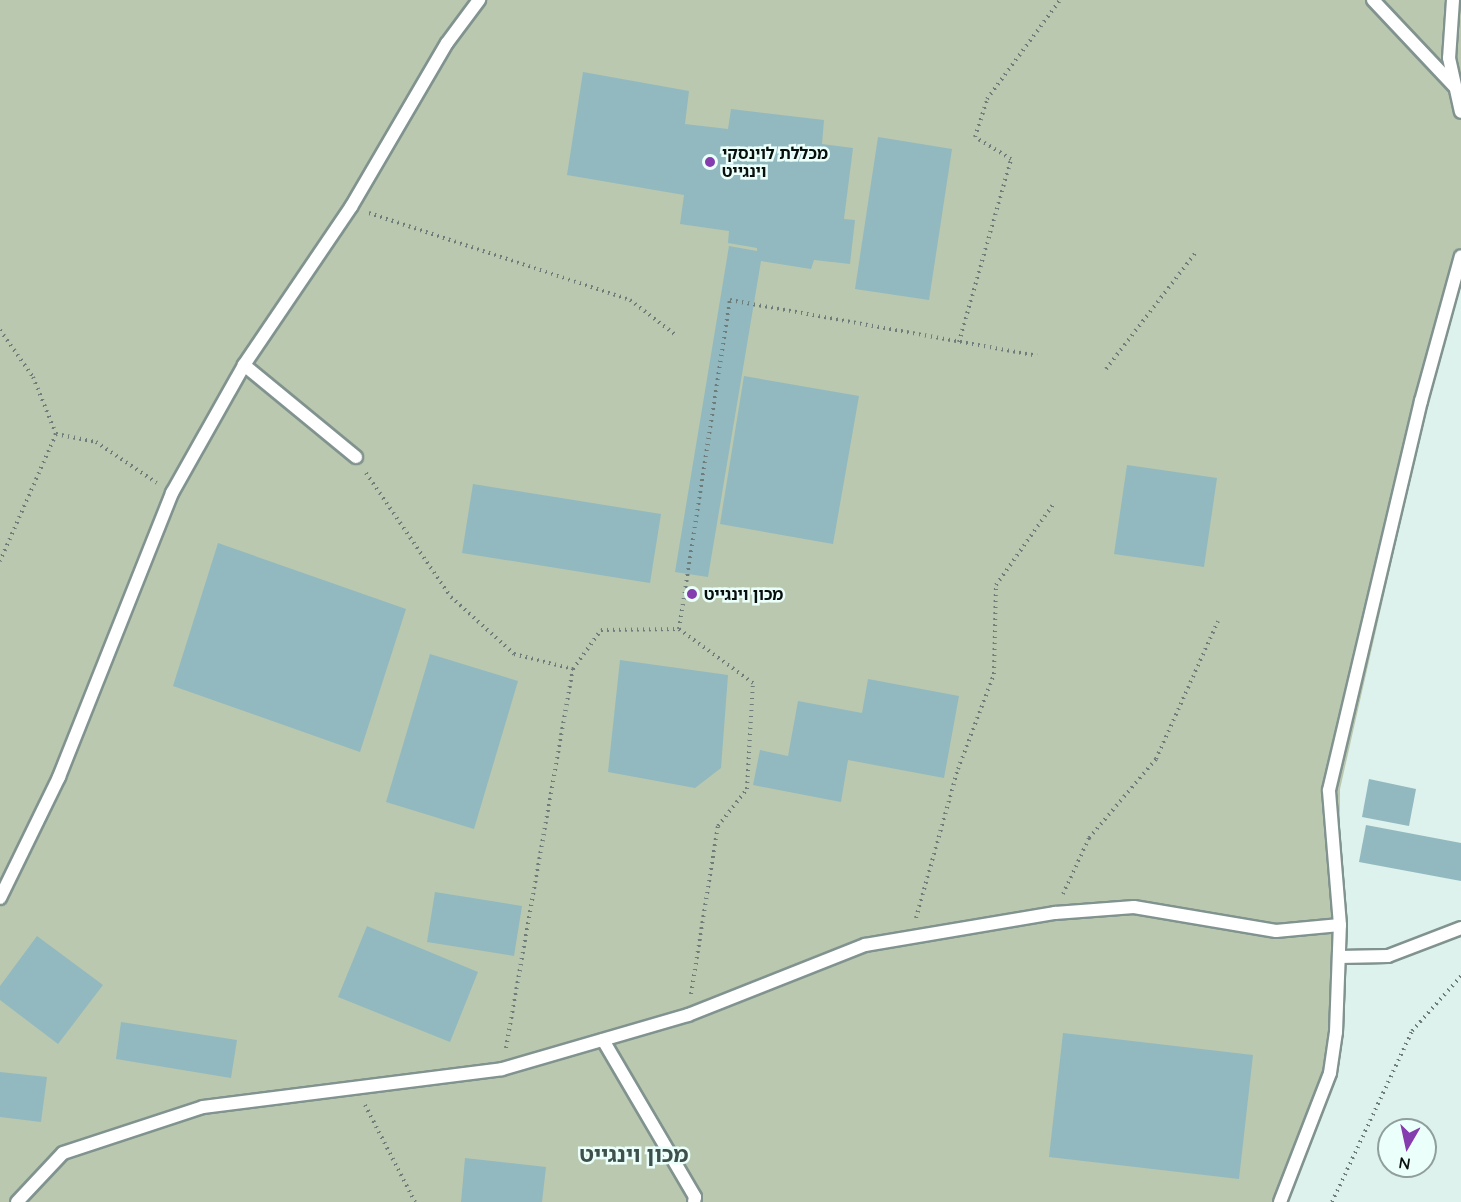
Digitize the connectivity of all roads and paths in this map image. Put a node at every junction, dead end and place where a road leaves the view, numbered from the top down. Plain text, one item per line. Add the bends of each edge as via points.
1 (480, 0) edge
2 (1060, 0) edge
3 (1373, 0) edge
4 (1453, 0) edge
5 (1454, 86) junction
6 (1461, 112) edge
7 (351, 207) junction
8 (1196, 252) dead end
9 (1461, 256) edge
10 (0, 330) edge
11 (677, 336) dead end
12 (959, 342) junction
13 (1037, 356) dead end
14 (244, 366) junction
15 (1106, 369) dead end
16 (56, 434) junction
17 (356, 456) joint
18 (172, 493) junction
19 (1054, 503) dead end
20 (0, 561) edge
21 (1218, 621) dead end
22 (680, 629) junction
23 (573, 669) junction
24 (0, 898) edge
25 (1055, 913) junction
26 (1340, 925) junction
27 (1461, 928) edge
28 (911, 936) junction
29 (1339, 957) junction
30 (1461, 976) edge
31 (688, 1015) junction
32 (603, 1040) junction
33 (502, 1069) junction
34 (357, 1090) junction
35 (17, 1202) edge
36 (415, 1202) edge
37 (694, 1202) edge
38 (1280, 1202) edge
39 (1332, 1202) edge

1 - 7 lane via 447,43
2 - 12 path via 987,99 975,137 1011,159
3 - 5 lane
4 - 5 lane via 1449,58
5 - 6 lane
7 - 11 path via 630,300
7 - 14 lane
8 - 15 path
9 - 26 lane via 1419,409 1329,790
10 - 16 path via 33,377
12 - 13 path
12 - 22 path via 730,300
14 - 17 lane
14 - 18 lane
16 - 18 path via 96,442
16 - 20 path
17 - 23 path via 451,597 514,654
18 - 24 lane via 59,777
19 - 28 path via 996,585 994,674 958,769
21 - 25 path via 1156,759 1089,838
22 - 23 path via 601,630
22 - 31 path via 753,683 747,789 718,826
23 - 33 path
25 - 26 lane via 1134,907 1276,931
25 - 28 lane
26 - 29 lane
27 - 29 lane via 1388,956
28 - 31 lane via 865,945
29 - 38 lane via 1330,1073
30 - 39 path via 1412,1031
31 - 32 lane
32 - 33 lane
32 - 37 lane
33 - 34 lane
34 - 35 lane via 203,1107 63,1153
34 - 36 path

